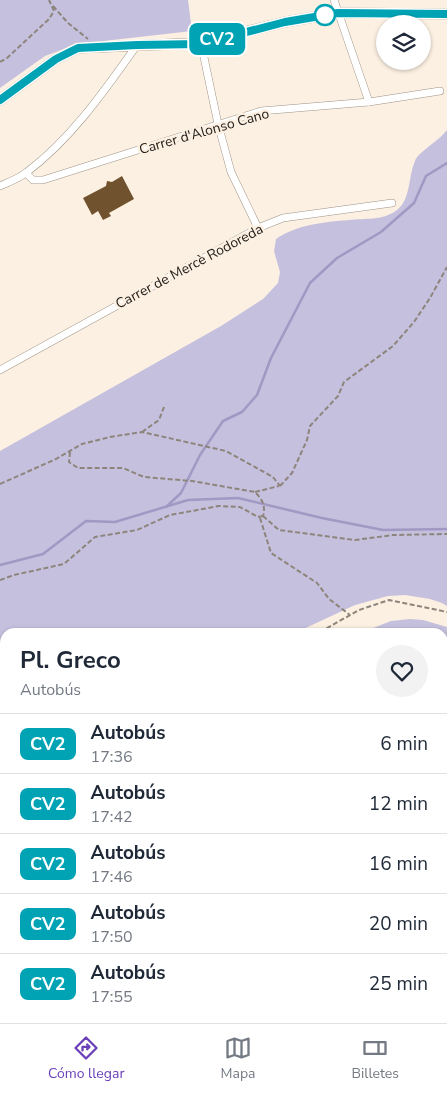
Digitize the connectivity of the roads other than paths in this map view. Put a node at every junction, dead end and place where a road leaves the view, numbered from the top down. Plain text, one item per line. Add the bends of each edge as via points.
1 (334, 0) edge
2 (338, 13) junction
3 (447, 14) edge
4 (200, 44) junction
5 (137, 45) junction
6 (443, 91) edge
7 (0, 100) edge
8 (369, 102) junction
9 (218, 124) junction
10 (26, 173) junction
11 (0, 186) edge
12 (392, 203) dead end
13 (258, 228) junction
14 (0, 370) edge

1 - 2 street
2 - 3 street
2 - 4 street via 285,22
2 - 8 street
4 - 5 street
4 - 9 street
5 - 7 street via 78,48 56,59
5 - 10 street via 69,134
6 - 8 street, Carrer d'Alonso Cano
8 - 9 street, Carrer d'Alonso Cano via 261,111
9 - 10 street, Carrer d'Alonso Cano via 43,180 33,180
9 - 13 street via 231,172
10 - 11 street
12 - 13 street, Carrer de Mercè Rodoreda via 283,218
13 - 14 street, Carrer de Mercè Rodoreda

